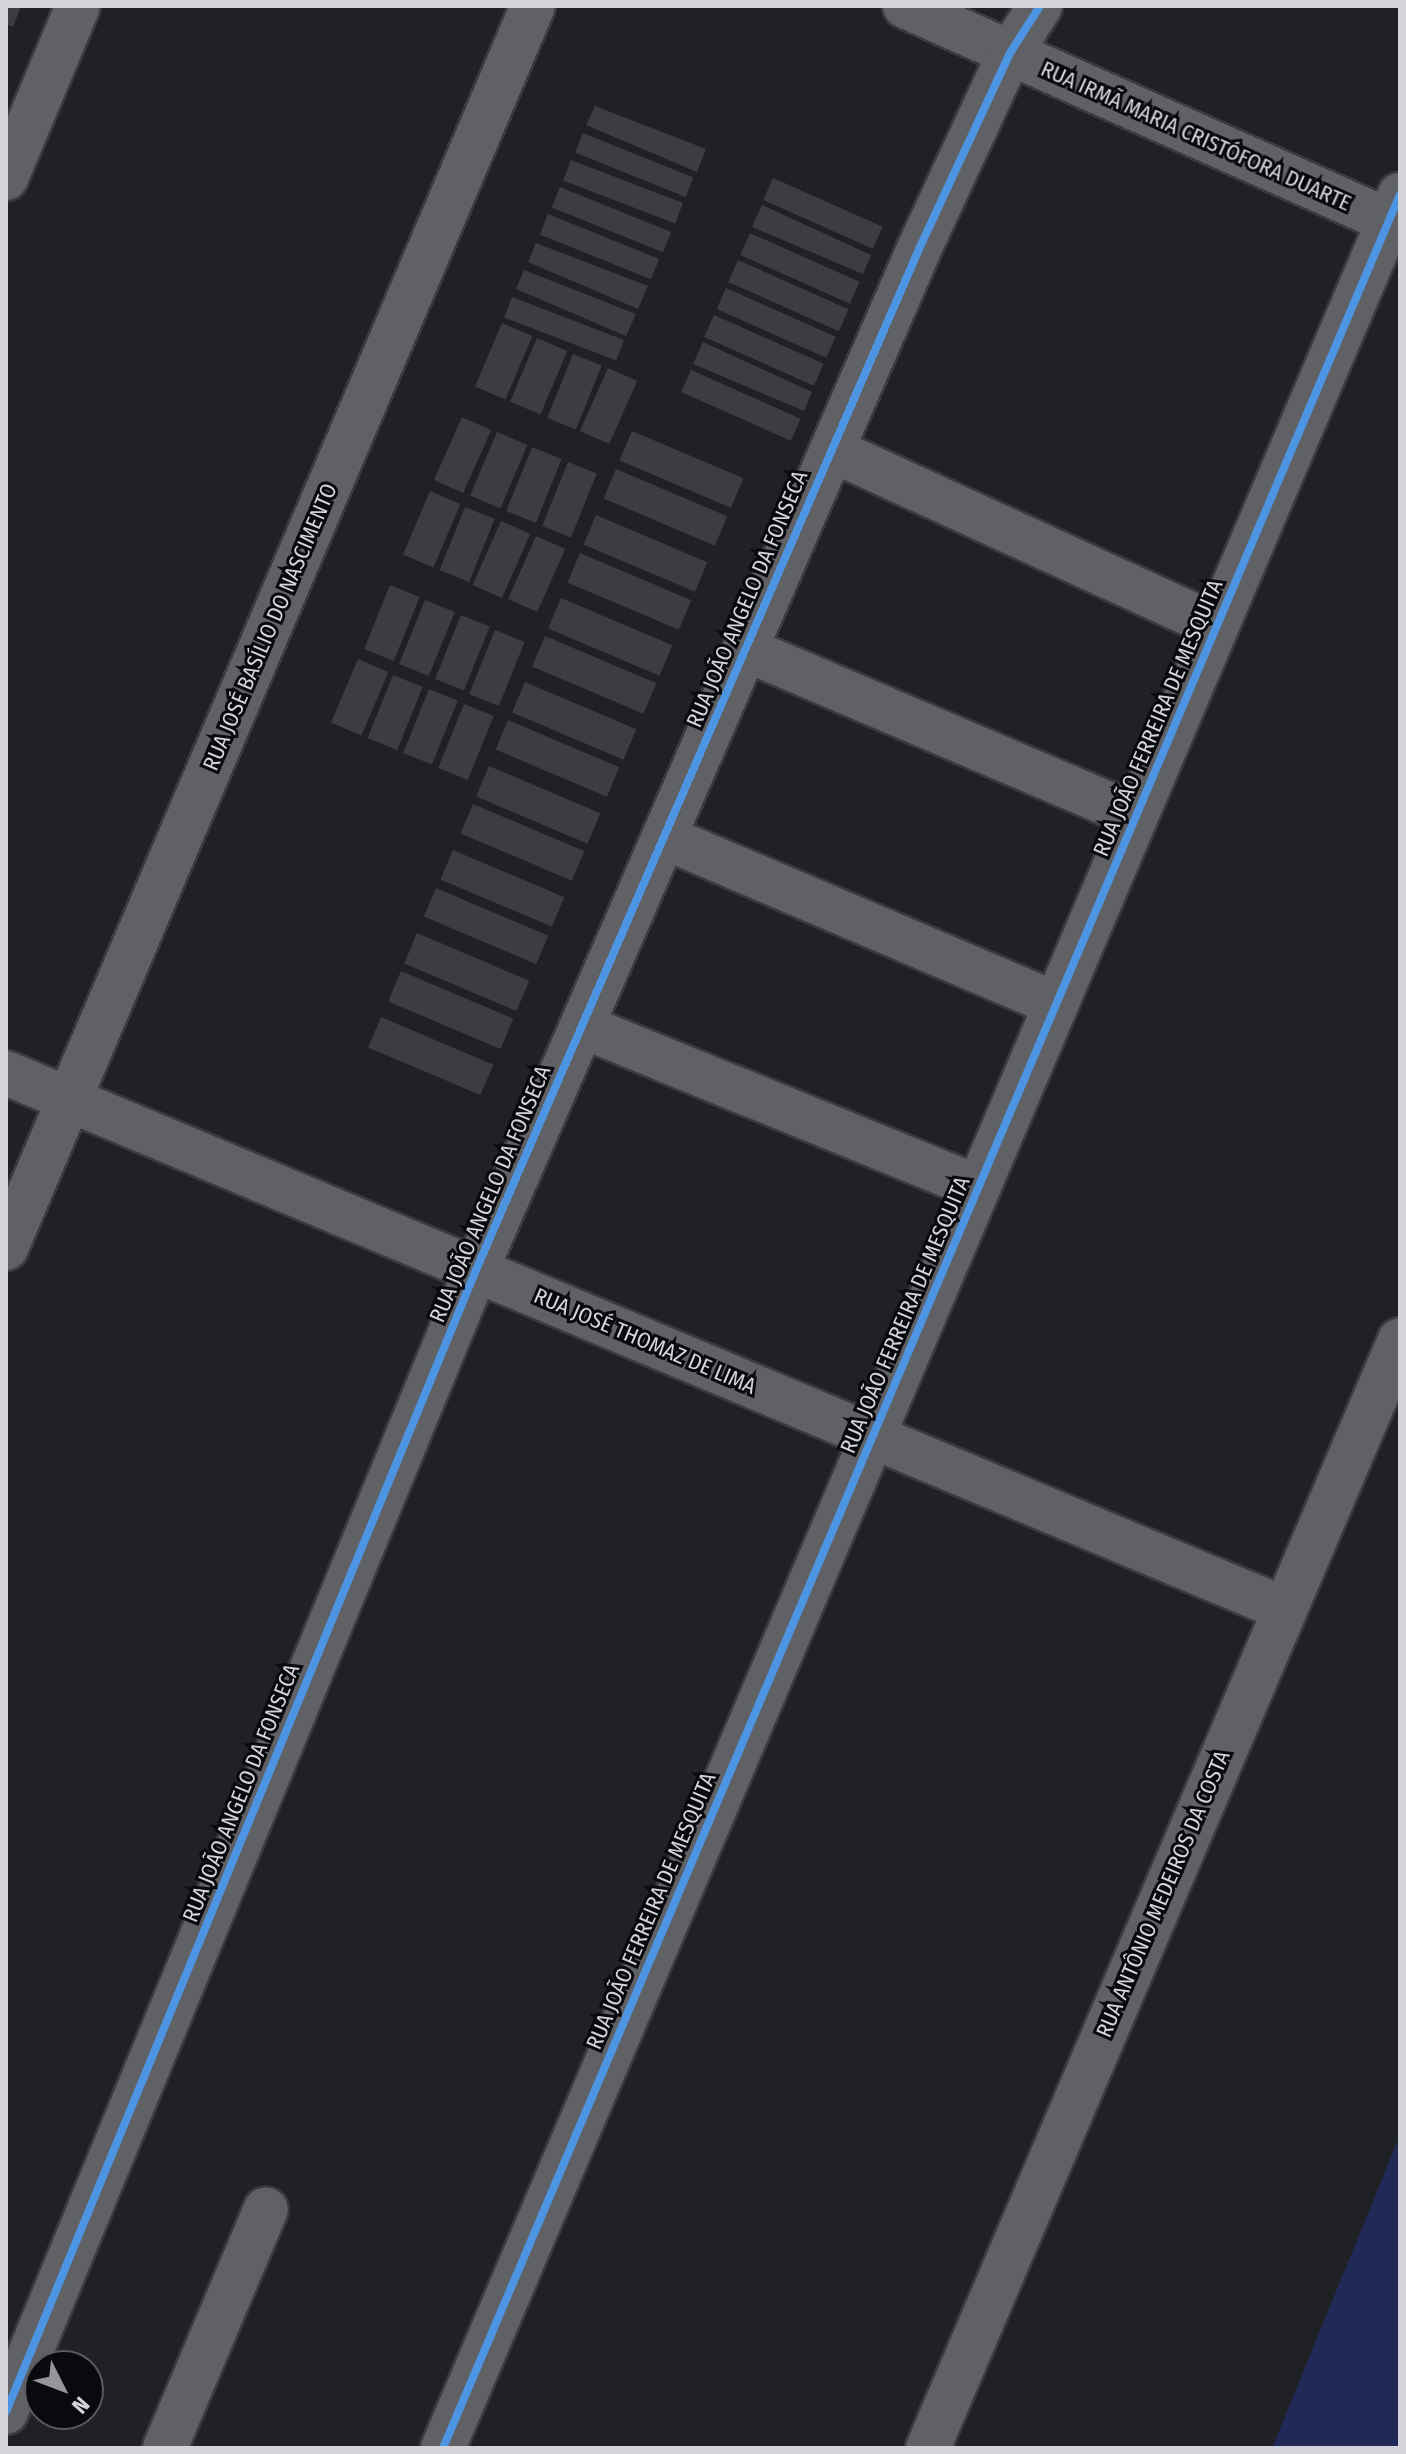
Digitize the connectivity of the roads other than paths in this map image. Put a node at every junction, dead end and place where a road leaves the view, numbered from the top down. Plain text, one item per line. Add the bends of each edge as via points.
1 (78, 6) edge
2 (533, 6) edge
3 (905, 6) edge
4 (1040, 6) edge
5 (1010, 53) junction
6 (6, 178) edge
7 (1396, 214) edge
8 (832, 450) junction
9 (1217, 626) junction
10 (745, 649) junction
11 (1136, 816) junction
12 (664, 837) junction
13 (1056, 1004) junction
14 (582, 1026) junction
15 (6, 1073) edge
16 (69, 1100) junction
17 (978, 1188) junction
18 (6, 1248) edge
19 (476, 1270) junction
20 (1400, 1340) edge
21 (873, 1436) junction
22 (1284, 1609) junction
23 (266, 2209) dead end
24 (6, 2412) edge
25 (165, 2448) edge
26 (443, 2448) edge
27 (928, 2448) edge

1 - 6 street
2 - 16 street, RUA JOSÉ BASÍLIO DO NASCIMENTO
3 - 5 street, RUA IRMÃ MARIA CRISTÓFORA DUARTE
4 - 5 street, RUA JOÃO ANGELO DA FONSECA
5 - 7 street, RUA IRMÃ MARIA CRISTÓFORA DUARTE
5 - 8 street, RUA JOÃO ANGELO DA FONSECA
7 - 9 street, RUA JOÃO FERREIRA DE MESQUITA
8 - 9 street
8 - 10 street, RUA JOÃO ANGELO DA FONSECA
9 - 11 street, RUA JOÃO FERREIRA DE MESQUITA
10 - 11 street
10 - 12 street, RUA JOÃO ANGELO DA FONSECA
11 - 13 street, RUA JOÃO FERREIRA DE MESQUITA
12 - 13 street
12 - 14 street, RUA JOÃO ANGELO DA FONSECA
13 - 17 street, RUA JOÃO FERREIRA DE MESQUITA
14 - 17 street
14 - 19 street, RUA JOÃO ANGELO DA FONSECA
15 - 16 street, RUA JOSÉ THOMAZ DE LIMA
16 - 18 street, RUA JOSÉ BASÍLIO DO NASCIMENTO
16 - 19 street, RUA JOSÉ THOMAZ DE LIMA
17 - 21 street, RUA JOÃO FERREIRA DE MESQUITA
19 - 21 street, RUA JOSÉ THOMAZ DE LIMA
19 - 24 street, RUA JOÃO ANGELO DA FONSECA
20 - 22 street, RUA ANTÔNIO MEDEIROS DA COSTA
21 - 22 street, RUA JOSÉ THOMAZ DE LIMA
21 - 26 street, RUA JOÃO FERREIRA DE MESQUITA
22 - 27 street, RUA ANTÔNIO MEDEIROS DA COSTA
23 - 25 street

